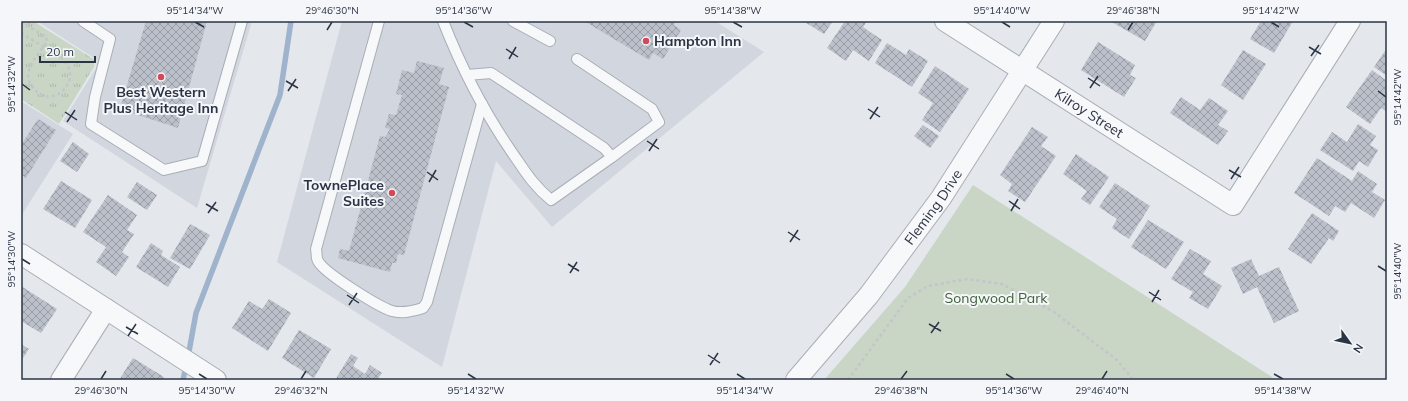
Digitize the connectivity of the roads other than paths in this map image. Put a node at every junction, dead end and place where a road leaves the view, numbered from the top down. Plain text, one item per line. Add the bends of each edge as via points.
1 (82, 21) edge
2 (242, 21) edge
3 (379, 21) edge
4 (443, 21) edge
5 (513, 21) edge
6 (945, 21) edge
7 (1054, 21) edge
8 (1350, 21) edge
9 (550, 42) dead end
10 (577, 59) dead end
11 (1022, 70) junction
12 (467, 75) junction
13 (482, 104) junction
14 (612, 157) junction
15 (21, 254) edge
16 (106, 309) junction
17 (61, 380) edge
18 (216, 380) edge
19 (796, 380) edge

1 - 2 lane via 110,38 91,124 164,170 202,162
3 - 13 lane via 316,249 318,261 328,272 388,309 410,312 423,308 427,302
4 - 12 lane
5 - 9 lane
6 - 11 street, Kilroy Street
7 - 11 street, Fleming Drive
8 - 11 street, Kilroy Street via 1233,205
10 - 14 lane via 652,109 660,122
11 - 19 street, Fleming Drive via 942,198 869,295
12 - 13 lane
12 - 14 lane via 491,72 604,148
13 - 14 lane via 535,187 551,200
15 - 16 street
16 - 17 street
16 - 18 street

